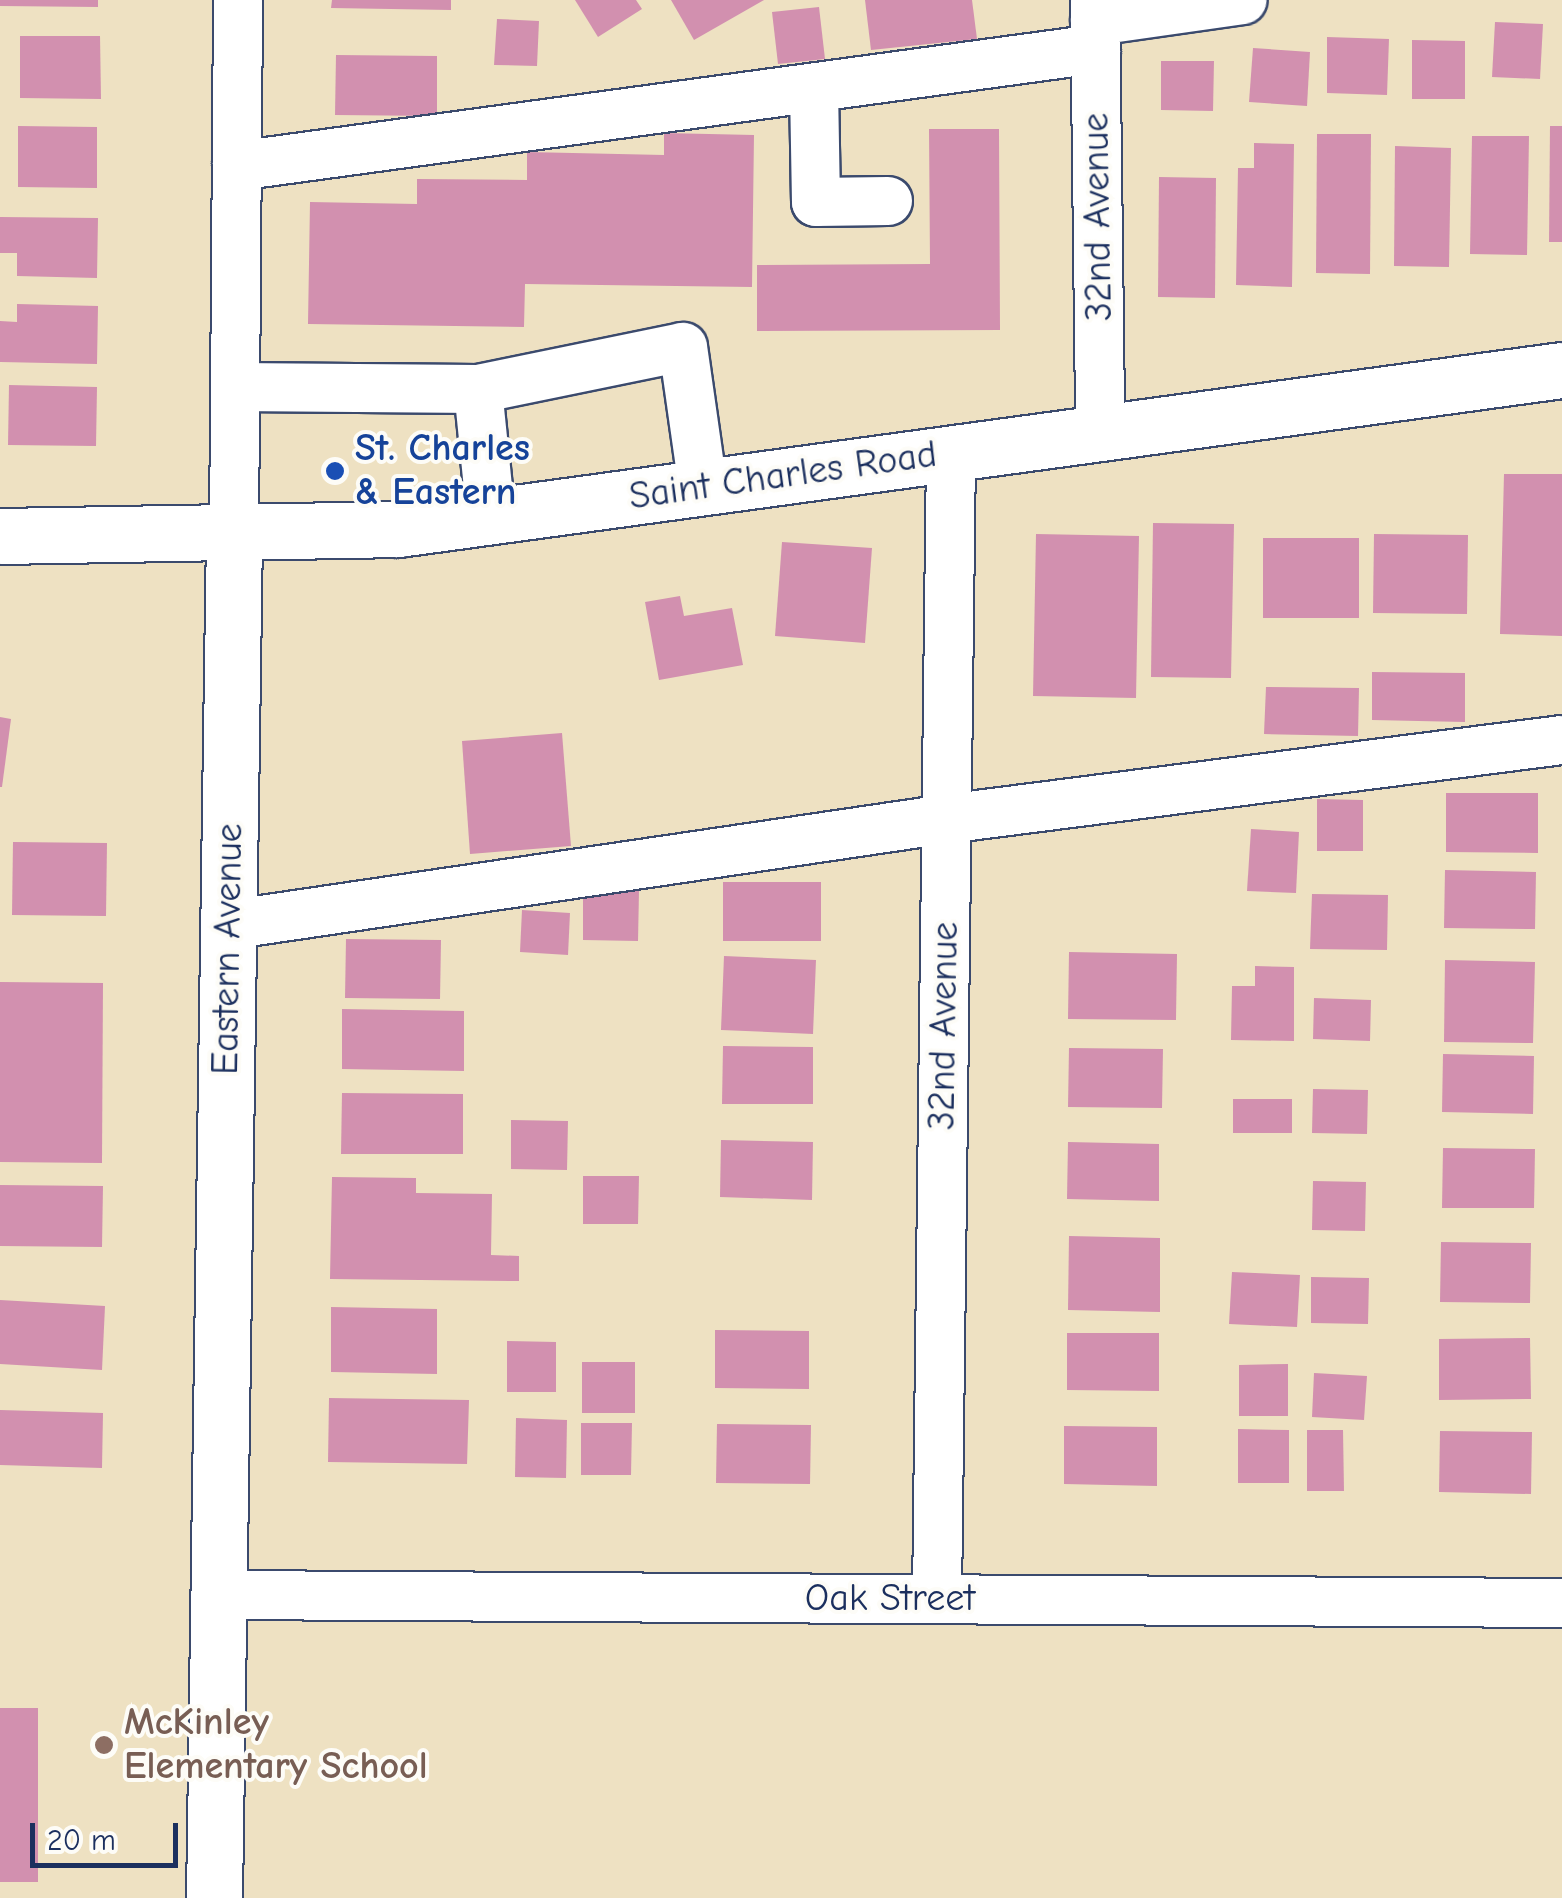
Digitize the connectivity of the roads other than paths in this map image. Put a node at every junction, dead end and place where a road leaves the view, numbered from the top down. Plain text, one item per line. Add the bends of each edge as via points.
1 (238, 0) edge
2 (1243, 0) edge
3 (1095, 23) edge
4 (814, 88) junction
5 (237, 166) junction
6 (888, 201) dead end
7 (1562, 370) edge
8 (235, 388) junction
9 (478, 388) junction
10 (1100, 434) junction
11 (950, 453) junction
12 (703, 488) junction
13 (492, 516) junction
14 (0, 536) edge
15 (234, 536) junction
16 (1562, 740) edge
17 (946, 818) junction
18 (228, 925) junction
19 (218, 1595) junction
20 (938, 1600) junction
21 (1562, 1603) edge
22 (214, 1898) edge

1 - 5 street, Eastern Avenue
2 - 3 street
3 - 4 street
3 - 10 street, 32nd Avenue
4 - 5 street
4 - 6 street via 816,202
5 - 8 street, Eastern Avenue
7 - 10 main road, Saint Charles Road
8 - 9 street
8 - 15 street, Eastern Avenue
9 - 12 street via 682,347
9 - 13 street
10 - 11 main road, Saint Charles Road
11 - 12 main road, Saint Charles Road
11 - 17 street, 32nd Avenue
12 - 13 main road, Saint Charles Road
13 - 15 main road, Saint Charles Road
14 - 15 main road, Saint Charles Road
15 - 18 main road, Eastern Avenue
16 - 17 street
17 - 18 street
17 - 20 street, 32nd Avenue
18 - 19 main road, Eastern Avenue
19 - 20 street, Oak Street
19 - 22 main road, Eastern Avenue
20 - 21 street, Oak Street

